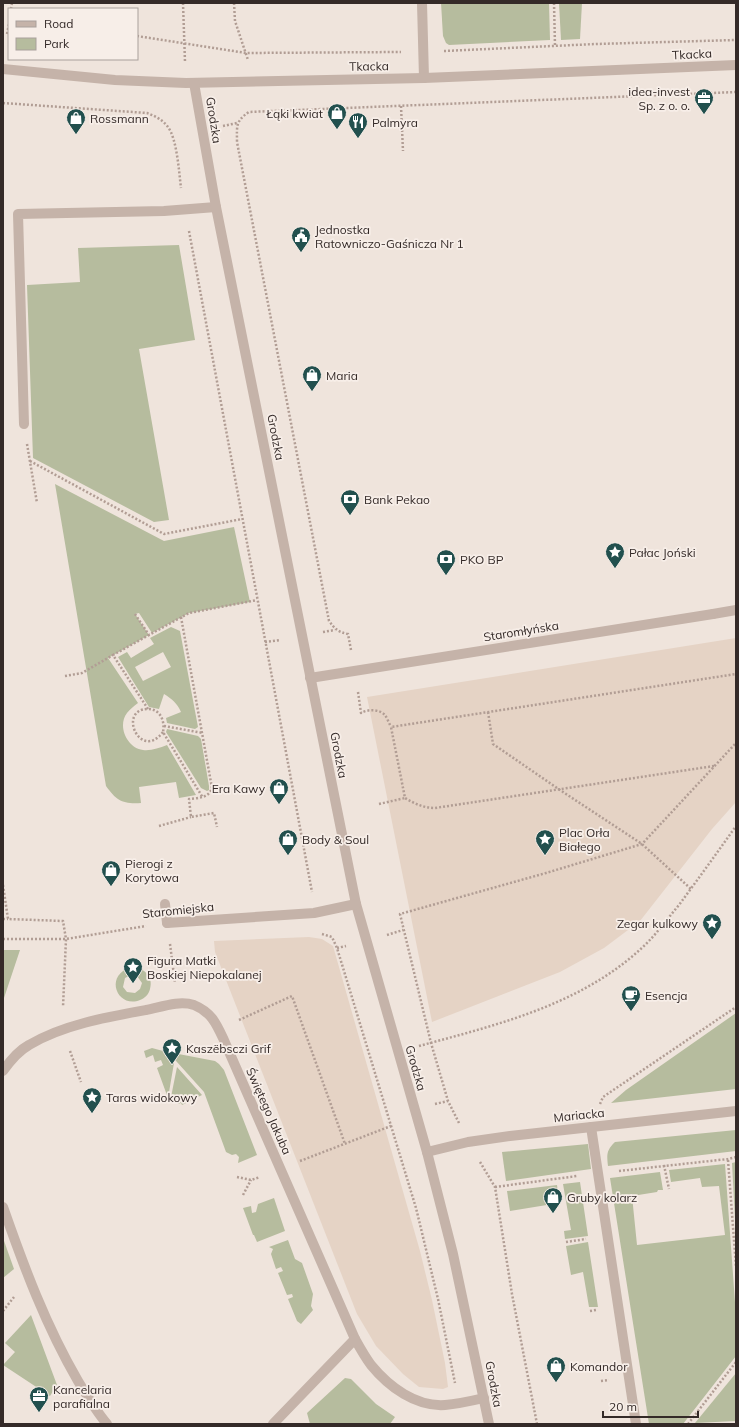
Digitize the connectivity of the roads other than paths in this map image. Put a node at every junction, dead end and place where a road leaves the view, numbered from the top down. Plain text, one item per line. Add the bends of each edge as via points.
1 (422, 3) edge
2 (736, 65) edge
3 (3, 69) edge
4 (424, 78) junction
5 (194, 83) junction
6 (216, 207) junction
7 (24, 424) road end
8 (736, 610) edge
9 (310, 678) junction
10 (165, 904) dead end
11 (356, 904) junction
12 (3, 1071) edge
13 (736, 1112) edge
14 (591, 1127) junction
15 (427, 1152) junction
16 (3, 1207) edge
17 (355, 1339) junction
18 (484, 1398) junction
19 (107, 1424) edge
20 (273, 1424) edge
21 (489, 1424) edge
22 (636, 1424) edge

1 - 4 street
2 - 4 street, Tkacka
3 - 5 street, Tkacka via 115,80
4 - 5 street, Tkacka
5 - 6 street, Grodzka
6 - 7 street via 164,211 18,214
6 - 9 street, Grodzka
8 - 9 street, Staromłyńska
9 - 11 street, Grodzka
10 - 11 street, Staromiejska via 167,923 314,913
11 - 15 street, Grodzka
12 - 17 street, Świętego Jakuba via 27,1046 62,1030 104,1018 178,1003 206,1011 219,1029
13 - 14 street, Mariacka
14 - 15 street, Mariacka via 468,1142
14 - 22 street
15 - 18 street, Grodzka via 453,1254
16 - 19 street via 29,1280 59,1346 88,1398
17 - 18 street, Świętego Jakuba via 371,1365 409,1397 434,1405
17 - 20 street
18 - 21 street, Grodzka

